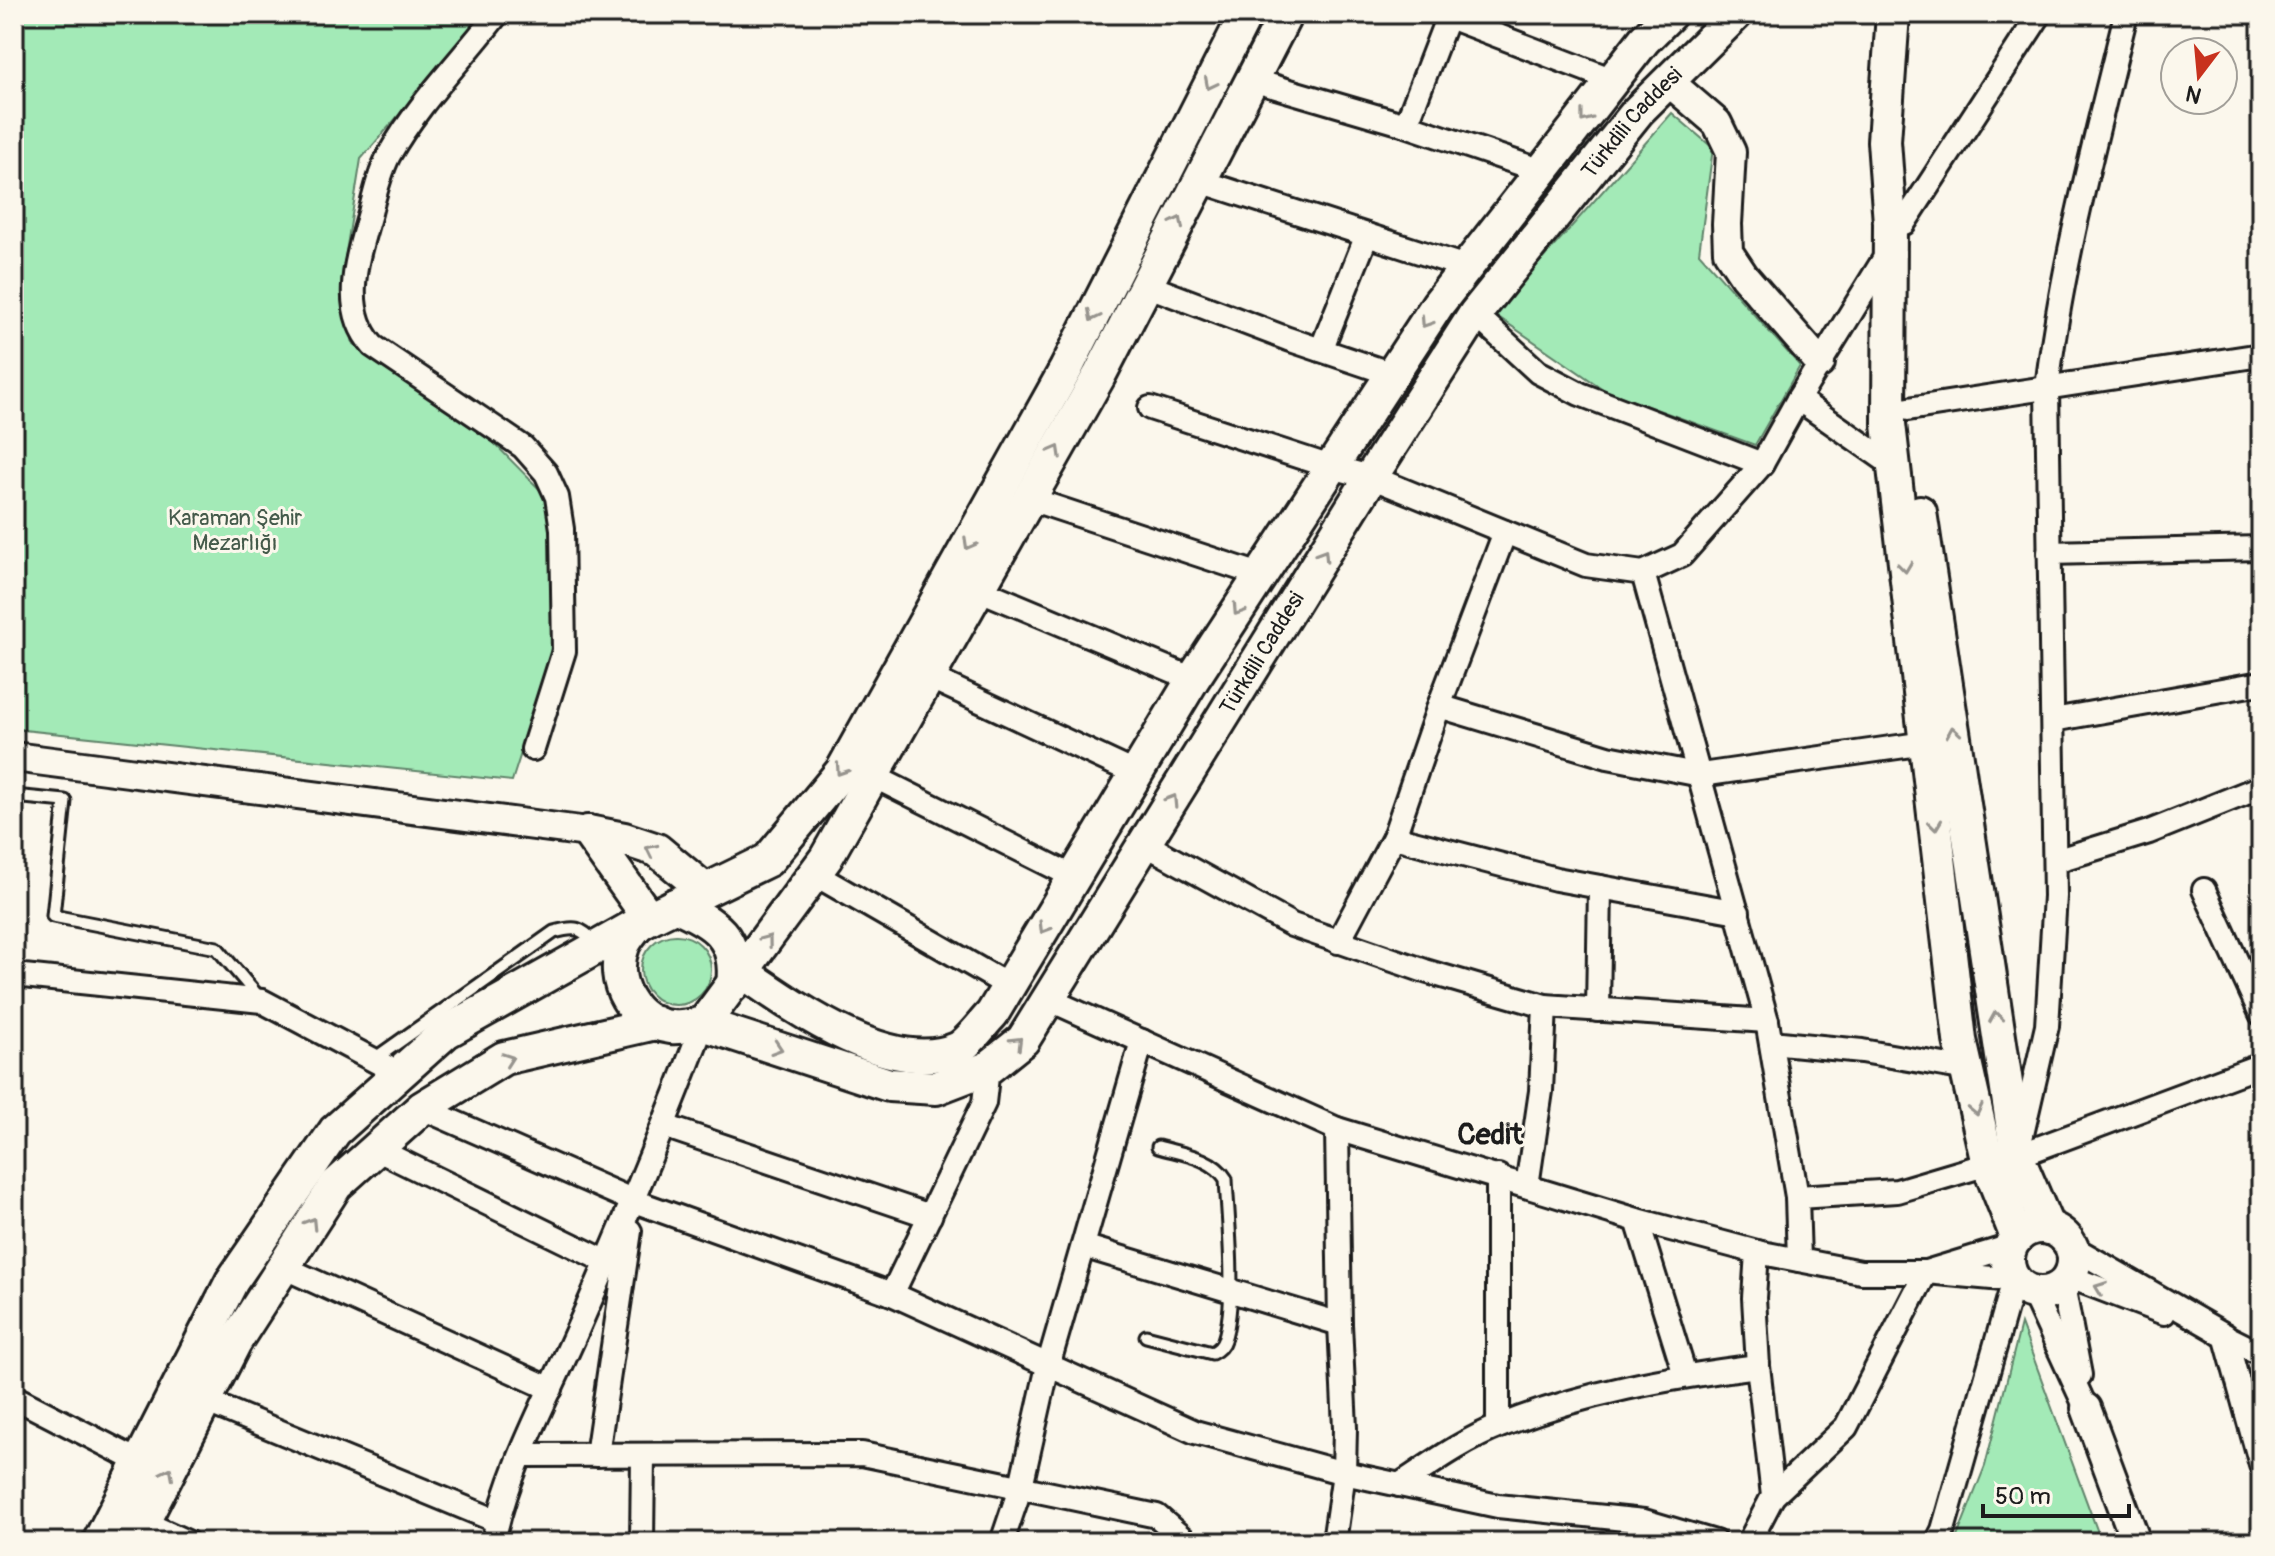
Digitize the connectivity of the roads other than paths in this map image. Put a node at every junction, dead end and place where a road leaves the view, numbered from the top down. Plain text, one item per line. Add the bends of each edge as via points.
1 (497, 14) edge
2 (1246, 14) edge
3 (1286, 14) edge
4 (1670, 14) edge
5 (1893, 14) edge
6 (1911, 14) edge
7 (2040, 14) edge
8 (2126, 14) edge
9 (1444, 15) edge
10 (1734, 15) edge
11 (1252, 80) junction
12 (1613, 80) junction
13 (1668, 81) junction
14 (1406, 125) junction
15 (1542, 171) junction
16 (1200, 181) junction
17 (1367, 235) junction
18 (1897, 237) junction
19 (1466, 267) junction
20 (1146, 285) junction
21 (1475, 314) junction
22 (1321, 350) junction
23 (2261, 355) edge
24 (1820, 363) junction
25 (1392, 374) junction
26 (2047, 388) junction
27 (1798, 399) junction
28 (1150, 408) dead end
29 (1908, 409) junction
30 (1762, 464) junction
31 (1894, 466) junction
32 (1331, 467) junction
33 (1371, 477) junction
34 (1030, 499) junction
35 (1505, 532) junction
36 (2261, 548) edge
37 (2049, 553) junction
38 (1643, 573) junction
39 (1260, 575) junction
40 (978, 589) junction
41 (929, 677) junction
42 (1193, 679) junction
43 (2261, 684) edge
44 (1439, 706) junction
45 (2053, 720) junction
46 (1926, 743) junction
47 (533, 749) dead end
48 (14, 757) edge
49 (1137, 774) junction
50 (1701, 775) junction
51 (873, 776) junction
52 (2261, 787) edge
53 (14, 796) edge
54 (588, 832) junction
55 (1394, 837) junction
56 (1145, 844) junction
57 (2055, 861) junction
58 (816, 875) junction
59 (1074, 877) junction
60 (1600, 887) junction
61 (705, 890) junction
62 (2204, 890) dead end
63 (1738, 912) junction
64 (654, 916) junction
65 (1338, 942) junction
66 (14, 975) edge
67 (738, 978) junction
68 (1009, 986) junction
69 (1048, 999) junction
70 (262, 1001) junction
71 (1545, 1006) junction
72 (1598, 1010) junction
73 (2261, 1014) edge
74 (656, 1023) junction
75 (703, 1024) junction
76 (1769, 1031) junction
77 (1142, 1041) junction
78 (2261, 1065) edge
79 (386, 1067) junction
80 (988, 1068) junction
81 (1967, 1069) junction
82 (422, 1108) junction
83 (664, 1126) junction
84 (1337, 1129) junction
85 (1158, 1147) dead end
86 (376, 1149) junction
87 (2003, 1160) junction
88 (1498, 1176) junction
89 (1527, 1186) junction
90 (1797, 1197) junction
91 (634, 1201) junction
92 (930, 1216) junction
93 (1637, 1220) junction
94 (1083, 1246) junction
95 (1757, 1252) junction
96 (1799, 1260) junction
97 (607, 1262) junction
98 (2041, 1262) junction
99 (283, 1267) junction
100 (1926, 1272) junction
101 (1230, 1291) junction
102 (892, 1294) junction
103 (1340, 1324) junction
104 (2225, 1335) junction
105 (1146, 1336) dead end
106 (2261, 1354) edge
107 (1048, 1366) junction
108 (1758, 1366) junction
109 (1685, 1375) junction
110 (551, 1389) junction
111 (14, 1397) edge
112 (205, 1401) junction
113 (2086, 1408) junction
114 (1498, 1426) junction
115 (522, 1455) junction
116 (597, 1455) junction
117 (643, 1455) junction
118 (140, 1462) junction
119 (2261, 1465) edge
120 (1344, 1473) junction
121 (1399, 1485) junction
122 (1021, 1486) junction
123 (1773, 1496) junction
124 (138, 1532) edge
125 (495, 1532) edge
126 (14, 1538) edge
127 (21, 1542) edge
128 (99, 1542) edge
129 (187, 1542) edge
130 (642, 1542) edge
131 (1002, 1542) edge
132 (1187, 1542) edge
133 (1334, 1542) edge
134 (1715, 1542) edge
135 (1749, 1542) edge
136 (1937, 1542) edge
137 (2136, 1542) edge

1 - 47 street via 389,155 356,262 353,290 362,333 373,346 523,447 546,473 557,497 564,651
2 -> 61 main road via 1066,369 842,771 768,860
3 - 11 main road
4 - 12 main road, Türkdili Caddesi
5 - 18 main road via 1884,141
6 - 18 main road
7 - 18 street
8 - 26 street via 2087,175
9 - 12 street
9 - 14 street
10 - 13 main road, Türkdili Caddesi
11 - 14 street
11 - 16 main road
12 -> 15 main road, Türkdili Caddesi
13 - 21 main road, Türkdili Caddesi
13 - 24 street via 1717,123 1731,152 1728,252
14 - 15 street
15 - 19 main road, Türkdili Caddesi
16 - 17 street
20 -> 16 main road
17 - 19 street
17 - 22 street
18 - 24 street
18 - 29 main road
18 - 31 main road via 1889,424
19 -> 25 main road, Türkdili Caddesi
20 - 22 street
34 -> 20 main road
21 - 30 street via 1538,372 1580,394
21 - 33 main road, Türkdili Caddesi
22 - 25 street
23 - 26 street
24 - 27 street
25 - 32 main road, Türkdili Caddesi
26 - 29 street
26 - 37 street
27 - 30 street
27 - 31 street
28 - 32 street
87 -> 29 main road
30 - 38 street via 1682,555
31 -> 46 main road
32 - 33 street
32 - 39 main road, Türkdili Caddesi
33 - 35 street
56 -> 33 main road, Türkdili Caddesi
34 - 39 street
34 - 40 main road
35 - 38 street via 1586,565
35 - 44 street
36 - 37 street
37 - 45 street
38 - 50 street
39 -> 42 main road, Türkdili Caddesi
40 - 41 main road
40 - 42 street
41 - 49 street
41 - 51 main road
42 - 49 main road, Türkdili Caddesi
43 - 45 street
44 - 50 street via 1608,757
44 - 55 street
45 - 57 street
46 - 50 street
46 -> 81 main road
48 - 54 street
49 - 59 main road, Türkdili Caddesi
50 - 63 street
51 - 58 main road
51 - 59 street
52 - 57 street via 2149,832
53 - 70 lane via 65,801 53,916 217,948
61 -> 54 main road via 657,850
54 - 64 main road
55 - 60 street
55 - 65 street
56 - 65 street via 1292,925
56 - 69 main road, Türkdili Caddesi
57 - 87 street via 2047,1026
67 -> 58 main road
58 - 68 street
59 -> 68 main road, Türkdili Caddesi
60 - 63 street
60 - 72 street
61 - 64 main road
62 - 73 street
63 - 76 street
64 - 67 main road via 715,925 733,955
64 - 74 main road via 623,945 619,963 627,1000
64 - 79 main road
65 - 71 street
66 - 70 street
67 - 68 main road, Türkdili Caddesi via 872,1047 915,1056 959,1048 992,1014
67 - 75 main road
69 - 77 street
80 -> 69 main road, Türkdili Caddesi via 1023,1040
70 - 79 street
71 - 72 street
71 - 89 street via 1541,1091
72 - 76 street
74 - 75 main road
82 -> 74 main road via 504,1058
75 -> 80 main road, Türkdili Caddesi via 889,1085 936,1088
75 - 83 street
76 - 81 street
76 - 90 street
77 - 84 street
77 - 94 street
78 - 87 street
79 - 118 main road via 335,1131 232,1281
80 - 92 street via 984,1103
81 -> 87 main road
82 - 86 main road
82 - 91 street
83 - 91 street
83 - 92 street
84 - 88 street
84 - 103 street
85 - 101 lane via 1208,1161 1226,1179
86 - 97 street
99 -> 86 main road via 336,1185
87 - 90 street via 1897,1191
87 - 98 main road
88 - 89 street
88 - 114 street
89 - 93 street
90 - 96 street
91 - 97 street
91 - 102 street
91 - 116 street
92 - 102 street
93 - 95 street
93 - 109 street
94 - 101 street
94 - 107 street
95 - 96 street
95 - 108 street
96 - 100 street via 1861,1272
97 - 110 street
98 - 100 street
98 - 100 street
104 -> 98 street
98 - 104 street
98 - 113 street
98 - 113 street
98 - 136 street via 1994,1355
99 - 110 street
99 - 112 main road
100 - 123 street via 1846,1427
101 - 103 street
101 - 105 lane via 1225,1337 1217,1351
102 - 107 street
103 - 120 street
104 - 106 street
104 - 119 street
107 - 120 street via 1195,1432
107 - 122 street
108 - 109 street
108 - 123 street
109 - 114 street via 1562,1404
110 - 115 street
111 - 118 street
124 -> 112 main road
112 - 125 street
113 - 137 street
114 - 121 street
115 - 116 street
115 - 125 street
116 - 117 street
117 - 122 street via 862,1454
117 - 130 street
118 - 128 main road
120 - 121 street
120 - 133 street
121 - 134 street via 1498,1506 1644,1521
122 - 131 street
122 - 132 street via 1157,1516
123 - 135 street
124 - 129 street
126 - 127 lane

